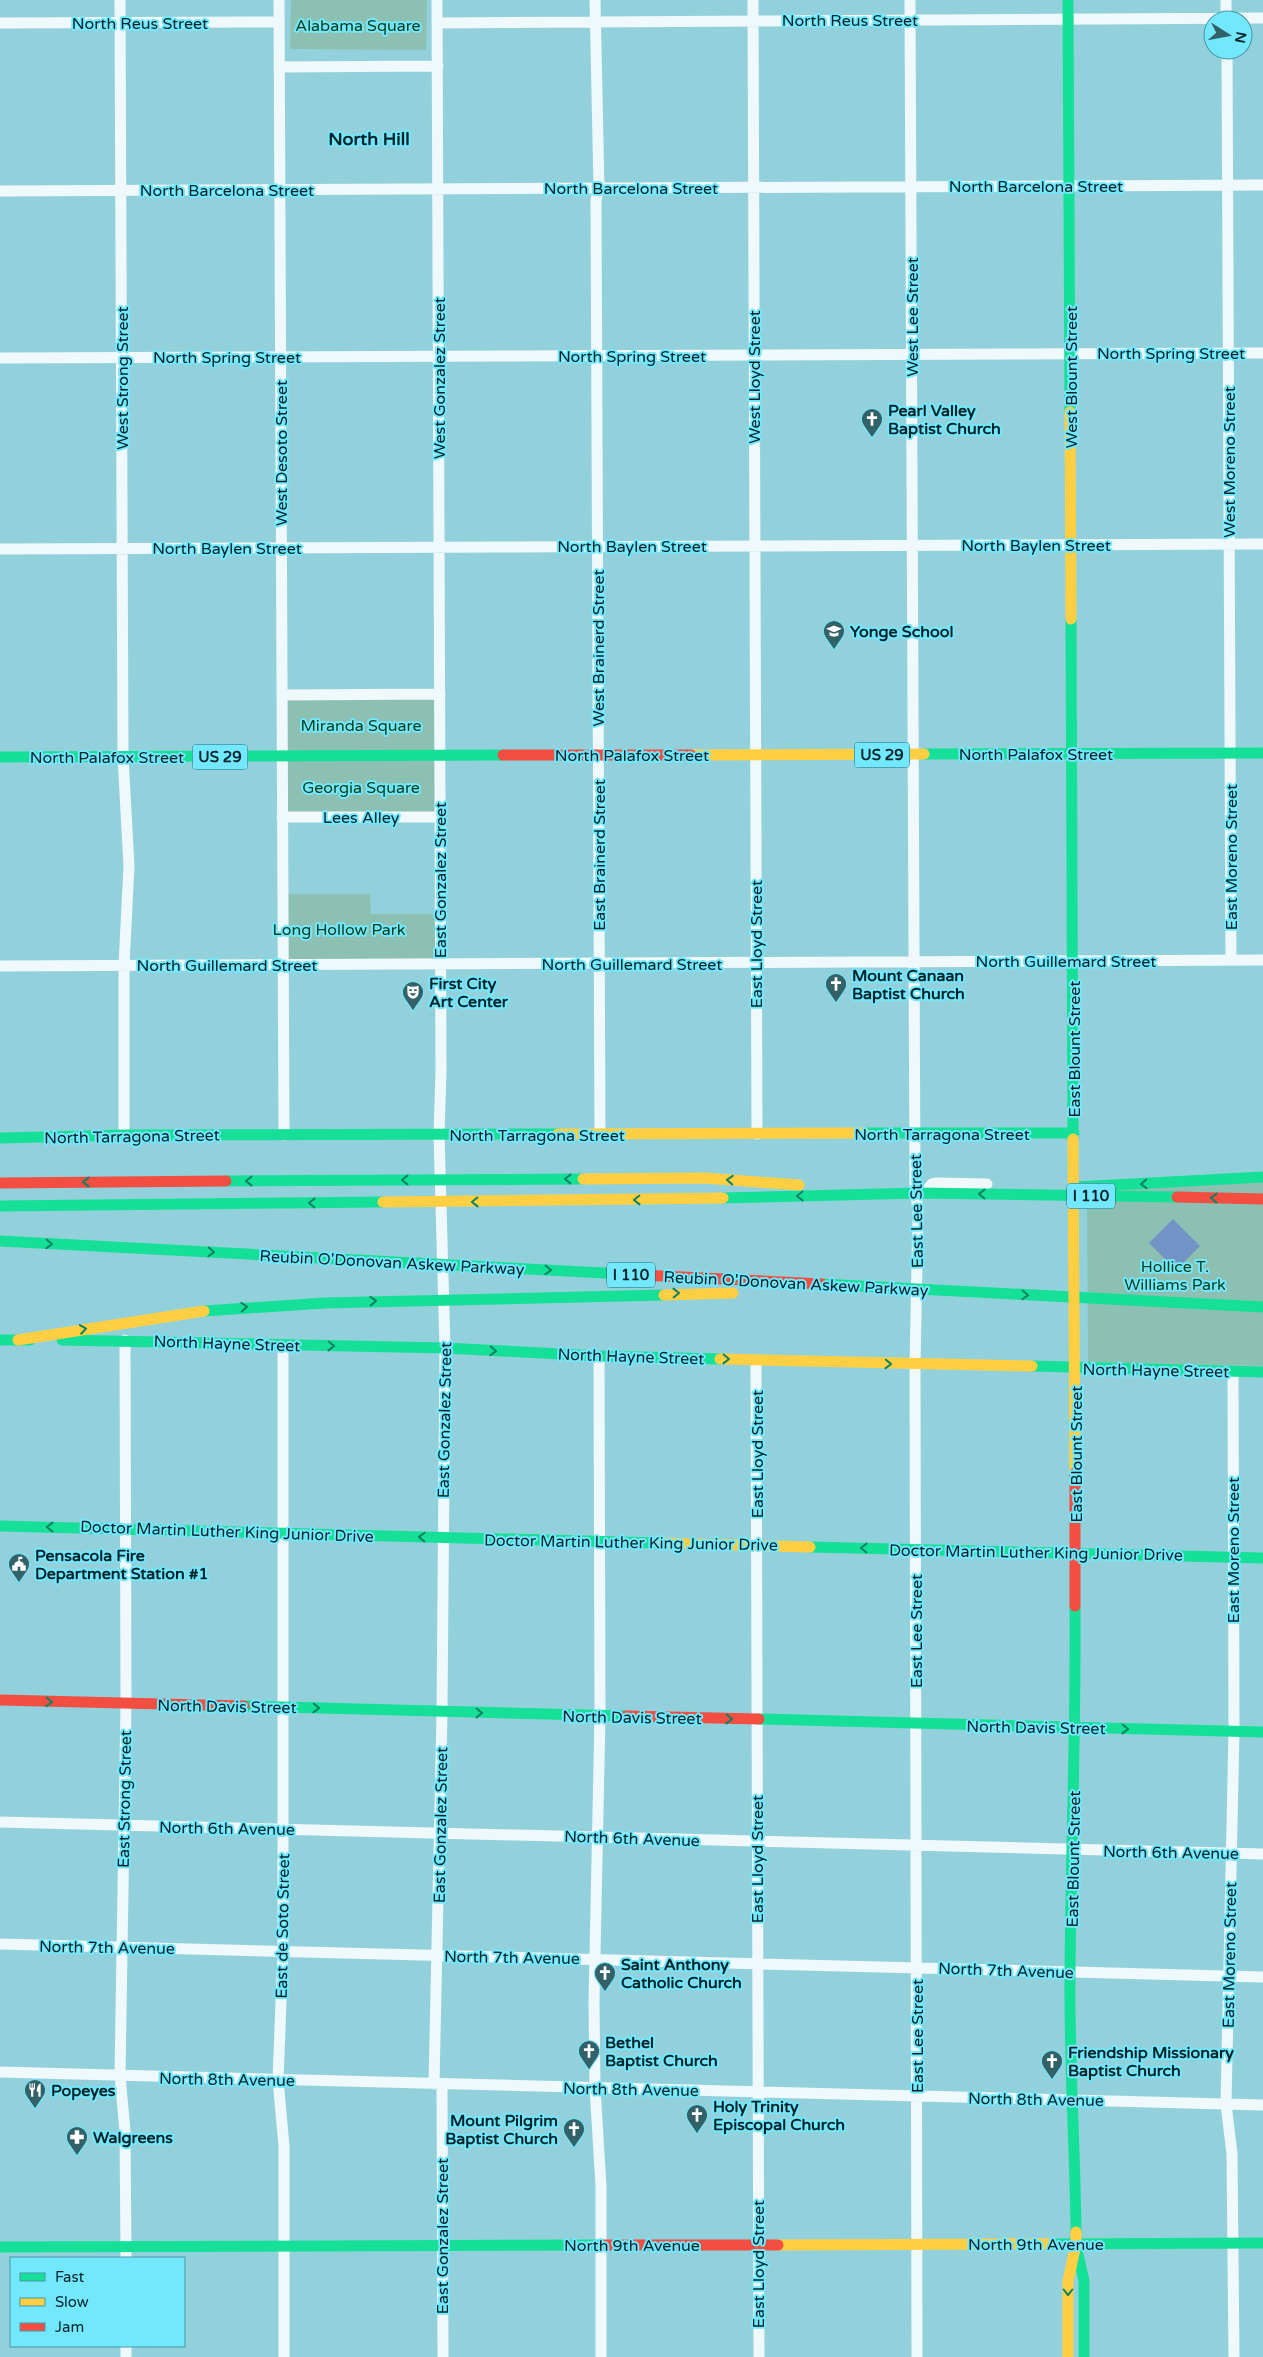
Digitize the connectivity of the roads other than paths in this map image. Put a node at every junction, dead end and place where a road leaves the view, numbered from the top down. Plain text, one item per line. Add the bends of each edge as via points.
1 (120, 0) edge
2 (279, 0) edge
3 (437, 0) edge
4 (595, 0) edge
5 (753, 0) edge
6 (910, 0) edge
7 (1068, 0) edge
8 (1068, 19) junction
9 (1203, 19) edge
10 (753, 20) junction
11 (910, 20) junction
12 (595, 21) junction
13 (279, 22) junction
14 (0, 23) edge
15 (120, 23) junction
16 (437, 23) junction
17 (1226, 60) edge
18 (279, 66) junction
19 (438, 66) junction
20 (1227, 185) junction
21 (1263, 185) edge
22 (911, 186) junction
23 (1069, 186) junction
24 (753, 187) junction
25 (599, 188) junction
26 (438, 189) junction
27 (121, 190) junction
28 (280, 190) junction
29 (0, 191) edge
30 (1228, 353) junction
31 (1263, 353) edge
32 (1070, 354) junction
33 (912, 355) junction
34 (439, 356) junction
35 (597, 356) junction
36 (754, 356) junction
37 (280, 357) junction
38 (0, 358) edge
39 (122, 358) junction
40 (1072, 544) junction
41 (1230, 544) junction
42 (1263, 544) edge
43 (755, 546) junction
44 (912, 546) junction
45 (439, 547) junction
46 (598, 547) junction
47 (123, 548) junction
48 (281, 548) junction
49 (0, 549) edge
50 (440, 694) junction
51 (282, 695) junction
52 (1263, 753) edge
53 (1073, 754) junction
54 (1231, 754) junction
55 (756, 755) junction
56 (914, 755) junction
57 (282, 756) junction
58 (440, 756) junction
59 (599, 756) junction
60 (0, 757) edge
61 (123, 757) junction
62 (282, 817) junction
63 (440, 817) junction
64 (1231, 960) junction
65 (1263, 960) edge
66 (915, 962) junction
67 (1074, 962) junction
68 (756, 963) junction
69 (283, 964) junction
70 (441, 964) junction
71 (599, 964) junction
72 (124, 965) junction
73 (0, 966) edge
74 (1074, 1133) junction
75 (439, 1134) junction
76 (757, 1134) junction
77 (915, 1134) junction
78 (124, 1135) junction
79 (284, 1135) junction
80 (600, 1135) junction
81 (0, 1138) edge
82 (1263, 1177) edge
83 (0, 1182) edge
84 (1074, 1187) junction
85 (918, 1193) junction
86 (1263, 1199) edge
87 (0, 1206) edge
88 (918, 1212) junction
89 (0, 1241) edge
90 (745, 1293) dead end
91 (774, 1294) dead end
92 (998, 1294) junction
93 (1263, 1307) edge
94 (0, 1340) edge
95 (18, 1340) junction
96 (125, 1340) junction
97 (283, 1345) junction
98 (445, 1348) junction
99 (599, 1356) junction
100 (756, 1360) junction
101 (915, 1365) junction
102 (1075, 1368) junction
103 (1233, 1372) junction
104 (1263, 1372) edge
105 (0, 1526) edge
106 (126, 1528) junction
107 (283, 1533) junction
108 (442, 1537) junction
109 (599, 1541) junction
110 (757, 1545) junction
111 (916, 1549) junction
112 (1076, 1553) junction
113 (1232, 1557) junction
114 (1263, 1558) edge
115 (0, 1700) edge
116 (126, 1704) junction
117 (283, 1708) junction
118 (442, 1712) junction
119 (600, 1716) junction
120 (757, 1720) junction
121 (916, 1724) junction
122 (1076, 1728) junction
123 (1234, 1732) junction
124 (1263, 1732) edge
125 (0, 1822) edge
126 (124, 1825) junction
127 (283, 1830) junction
128 (440, 1833) junction
129 (598, 1836) junction
130 (758, 1842) junction
131 (916, 1845) junction
132 (1073, 1849) junction
133 (1232, 1853) junction
134 (1263, 1854) edge
135 (0, 1944) edge
136 (122, 1947) junction
137 (284, 1951) junction
138 (437, 1956) junction
139 (594, 1958) junction
140 (758, 1964) junction
141 (916, 1968) junction
142 (1070, 1972) junction
143 (1229, 1976) junction
144 (1263, 1977) edge
145 (0, 2072) edge
146 (120, 2076) junction
147 (278, 2080) junction
148 (438, 2084) junction
149 (595, 2088) junction
150 (758, 2092) junction
151 (917, 2096) junction
152 (1071, 2100) junction
153 (1226, 2104) junction
154 (1263, 2105) edge
155 (1235, 2243) junction
156 (1263, 2243) edge
157 (758, 2244) junction
158 (917, 2244) junction
159 (1076, 2244) junction
160 (442, 2245) junction
161 (601, 2245) junction
162 (284, 2246) junction
163 (0, 2247) edge
164 (126, 2252) edge
165 (284, 2357) edge
166 (443, 2357) edge
167 (601, 2357) edge
168 (759, 2357) edge
169 (917, 2357) edge
170 (1068, 2357) edge
171 (1084, 2357) edge
172 (1234, 2357) edge

1 - 15 street, West Strong Street
2 - 13 street, West Desoto Street
3 - 16 street, West Gonzalez Street
4 - 12 street, West Brainerd Street
5 - 10 street, West Lloyd Street
6 - 11 street, West Lee Street
7 - 8 main road, West Blount Street
8 - 9 street, North Reus Street
8 - 11 street, North Reus Street
8 - 23 main road, West Blount Street
10 - 11 street, North Reus Street
10 - 12 street, North Reus Street
10 - 24 street, West Lloyd Street
11 - 22 street, West Lee Street
12 - 16 street, North Reus Street
12 - 25 street, West Brainerd Street
13 - 15 street, North Reus Street
13 - 18 street, West Desoto Street
14 - 15 street, North Reus Street
15 - 27 street, West Strong Street
16 - 19 street, West Gonzalez Street
17 - 20 street, West Moreno Street
18 - 19 street
18 - 28 street, West Desoto Street
19 - 26 street, West Gonzalez Street
20 - 21 street, North Barcelona Street
20 - 23 street, North Barcelona Street
20 - 30 street, West Moreno Street
22 - 23 street, North Barcelona Street
22 - 24 street, North Barcelona Street
22 - 33 street, West Lee Street
23 - 32 main road, West Blount Street
24 - 25 street, North Barcelona Street
24 - 36 street, West Lloyd Street
25 - 26 street, North Barcelona Street
25 - 35 street, West Brainerd Street via 596,200
26 - 28 street, North Barcelona Street
26 - 34 street, West Gonzalez Street
27 - 28 street, North Barcelona Street
27 - 29 street, North Barcelona Street
27 - 39 street, West Strong Street
28 - 37 street, West Desoto Street
30 - 31 street, North Spring Street
30 - 32 street, North Spring Street
30 - 41 street, West Moreno Street
32 - 33 street, North Spring Street
32 - 40 main road, West Blount Street
33 - 36 street, North Spring Street
33 - 44 street, West Lee Street
34 - 35 street, North Spring Street
34 - 37 street, North Spring Street
34 - 45 street, West Gonzalez Street
35 - 36 street, North Spring Street
35 - 46 street, West Brainerd Street
36 - 43 street, West Lloyd Street
37 - 39 street, North Spring Street
37 - 48 street, West Desoto Street
38 - 39 street, North Spring Street
39 - 47 street, West Strong Street
40 - 41 street, North Baylen Street
40 - 44 street, North Baylen Street
40 - 53 main road, West Blount Street
41 - 42 street, North Baylen Street
41 - 54 street, West Moreno Street
43 - 44 street, North Baylen Street
43 - 46 street, North Baylen Street
43 - 55 street, West Lloyd Street
44 - 56 street, West Lee Street
45 - 46 street, North Baylen Street
45 - 48 street, North Baylen Street
45 - 50 street, West Gonzalez Street
46 - 59 street, West Brainerd Street
47 - 48 street, North Baylen Street
47 - 49 street, North Baylen Street
47 - 61 street, West Strong Street
48 - 51 street, West Desoto Street
50 - 51 street
50 - 58 street, West Gonzalez Street
51 - 57 street, West Desoto Street
52 - 54 main road, North Palafox Street / US 29
53 - 54 main road, North Palafox Street / US 29
53 - 56 main road, North Palafox Street / US 29
53 - 67 main road, East Blount Street
54 - 64 street, East Moreno Street
55 - 56 main road, North Palafox Street / US 29
55 - 59 main road, North Palafox Street / US 29
55 - 68 street, East Lloyd Street
56 - 66 street, East Lee Street
57 - 58 main road, North Palafox Street / US 29
57 - 61 main road, North Palafox Street / US 29
57 - 62 street
58 - 59 main road, North Palafox Street / US 29
58 - 63 street, East Gonzalez Street
59 - 71 street, East Brainerd Street
60 - 61 main road, North Palafox Street / US 29
61 - 72 street via 129,866
62 - 63 street, Lees Alley
62 - 69 street
63 - 70 street, East Gonzalez Street
64 - 65 street, North Guillemard Street
64 - 67 street, North Guillemard Street
66 - 67 street, North Guillemard Street
66 - 68 street, North Guillemard Street
66 - 77 street, East Lee Street
67 - 74 main road, East Blount Street
68 - 71 street, North Guillemard Street
68 - 76 street, East Lloyd Street
69 - 70 street, North Guillemard Street
69 - 72 street, North Guillemard Street
69 - 79 street
70 - 71 street, North Guillemard Street
70 - 75 street, East Gonzalez Street
71 - 80 street, East Brainerd Street
72 - 73 street, North Guillemard Street
72 - 78 street
74 - 77 main road, North Tarragona Street
74 - 84 main road, East Blount Street
75 - 79 main road, North Tarragona Street
75 - 80 main road, North Tarragona Street
75 - 98 street, East Gonzalez Street
76 - 77 main road, North Tarragona Street
76 - 80 main road, North Tarragona Street
77 - 88 street, East Lee Street
78 - 79 main road, North Tarragona Street
78 - 81 main road, North Tarragona Street
82 -> 84 main road
85 -> 83 main road via 705,1178
84 - 88 street via 937,1182 927,1190
84 - 102 main road, East Blount Street
86 -> 85 main road, I 110
85 -> 87 main road, I 110 via 690,1199
88 - 101 street, East Lee Street
89 -> 92 main road, Reubin O'Donovan Askew Parkway / I 110
95 -> 90 main road via 219,1309 325,1302
91 - 92 main road via 908,1298
92 -> 93 main road, Reubin O'Donovan Askew Parkway / I 110
94 - 95 main road, North Hayne Street
95 - 96 main road, North Hayne Street
96 - 97 main road, North Hayne Street
96 - 106 street, East Strong Street
97 -> 98 main road, North Hayne Street
97 - 107 street, East de Soto Street
98 -> 99 main road, North Hayne Street
98 - 108 street, East Gonzalez Street
99 -> 100 main road, North Hayne Street
99 - 109 street
100 -> 101 main road, North Hayne Street
100 - 110 street, East Lloyd Street
101 - 102 main road, North Hayne Street
101 - 111 street, East Lee Street
102 - 103 main road, North Hayne Street
102 - 112 main road, East Blount Street
103 - 104 main road, North Hayne Street
103 - 113 street, East Moreno Street
106 -> 105 main road, Doctor Martin Luther King Junior Drive
106 - 107 main road, Doctor Martin Luther King Junior Drive
106 - 116 street, East Strong Street
108 -> 107 main road, Doctor Martin Luther King Junior Drive
107 - 117 street, East de Soto Street
108 - 109 main road, Doctor Martin Luther King Junior Drive
108 - 118 street, East Gonzalez Street
109 - 110 main road, Doctor Martin Luther King Junior Drive
109 - 119 street
111 -> 110 main road, Doctor Martin Luther King Junior Drive
110 - 120 street, East Lloyd Street
111 - 112 main road, Doctor Martin Luther King Junior Drive
111 - 121 street, East Lee Street
112 - 113 main road, Doctor Martin Luther King Junior Drive
112 - 122 main road, East Blount Street
113 - 114 main road, Doctor Martin Luther King Junior Drive
113 - 123 street, East Moreno Street
115 -> 116 main road, North Davis Street
116 - 117 main road, North Davis Street
116 - 126 street, East Strong Street
117 -> 118 main road, North Davis Street
117 - 127 street, East de Soto Street
118 -> 119 main road, North Davis Street
118 - 128 street, East Gonzalez Street
119 -> 120 main road, North Davis Street
119 - 129 street
120 - 121 main road, North Davis Street
120 - 130 street, East Lloyd Street
121 - 122 main road, North Davis Street
121 - 131 street, East Lee Street
122 -> 123 main road, North Davis Street
122 - 132 main road, East Blount Street
123 - 124 main road, North Davis Street
123 - 133 street, East Moreno Street
125 - 126 street, North 6th Avenue
126 - 127 street, North 6th Avenue
126 - 136 street, East Strong Street
127 - 128 street, North 6th Avenue
127 - 137 street, East de Soto Street
128 - 129 street, North 6th Avenue
128 - 138 street, East Gonzalez Street
129 - 130 street, North 6th Avenue
129 - 139 street
130 - 131 street, North 6th Avenue
130 - 140 street, East Lloyd Street
131 - 132 street, North 6th Avenue
131 - 141 street, East Lee Street
132 - 133 street, North 6th Avenue
132 - 142 main road, East Blount Street
133 - 134 street, North 6th Avenue
133 - 143 street, East Moreno Street
135 - 136 street, North 7th Avenue
136 - 137 street, North 7th Avenue
136 - 146 street, East Strong Street
137 - 138 street, North 7th Avenue
137 - 147 street, East de Soto Street
138 - 139 street, North 7th Avenue
138 - 148 street, East Gonzalez Street
139 - 140 street, North 7th Avenue
139 - 149 street
140 - 141 street, North 7th Avenue
140 - 150 street, East Lloyd Street
141 - 142 street, North 7th Avenue
141 - 151 street, East Lee Street
142 - 143 street, North 7th Avenue
142 - 152 main road, East Blount Street
143 - 144 street, North 7th Avenue
143 - 153 street, East Moreno Street
145 - 146 street, North 8th Avenue
146 - 147 street, North 8th Avenue
146 - 164 street, East Strong Street via 125,2131
147 - 148 street, North 8th Avenue
147 - 162 street, East de Soto Street via 284,2146
148 - 149 street, North 8th Avenue
148 - 160 street, East Gonzalez Street
149 - 150 street, North 8th Avenue
149 - 161 street
150 - 151 street, North 8th Avenue
150 - 157 street, East Lloyd Street
151 - 152 street, North 8th Avenue
151 - 158 street, East Lee Street
152 - 153 street, North 8th Avenue
152 - 159 main road, East Blount Street
153 - 154 street, North 8th Avenue
153 - 155 street, East Moreno Street via 1232,2154
155 - 156 main road, North 9th Avenue
155 - 159 main road, North 9th Avenue
155 - 172 street, East Moreno Street
157 - 158 main road, North 9th Avenue
157 - 161 main road, North 9th Avenue
157 - 168 street, East Lloyd Street
158 - 159 main road, North 9th Avenue
158 - 169 street, East Lee Street
159 -> 170 main road, East Blount Street via 1068,2281
159 - 171 main road, East Blount Street via 1084,2281
160 - 161 main road, North 9th Avenue
160 - 162 main road, North 9th Avenue
160 - 166 street, East Gonzalez Street
161 - 167 street
162 - 164 main road, North 9th Avenue
162 - 165 street, East de Soto Street
163 - 164 main road, North 9th Avenue

